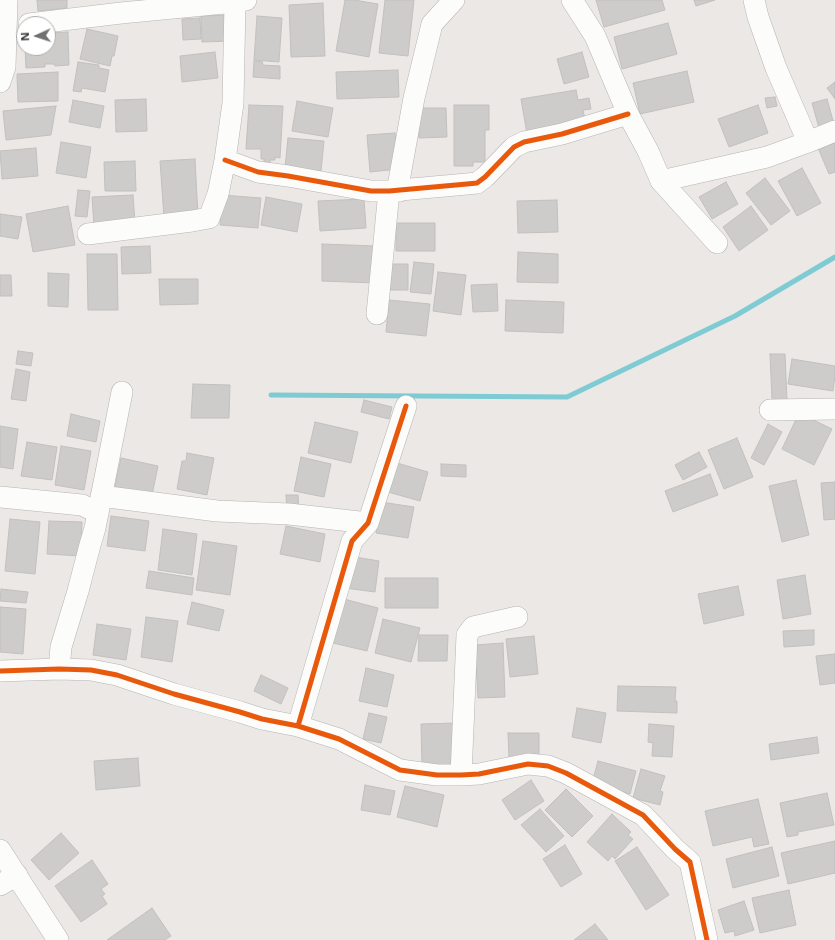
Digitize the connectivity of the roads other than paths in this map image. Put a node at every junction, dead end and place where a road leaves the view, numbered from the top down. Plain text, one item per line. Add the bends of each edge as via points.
1 (6, 0) edge
2 (454, 0) edge
3 (572, 0) edge
4 (754, 0) edge
5 (241, 1) edge
6 (56, 21) edge
7 (10, 26) edge
8 (0, 82) edge
9 (628, 114) junction
10 (835, 131) edge
11 (808, 142) junction
12 (225, 160) junction
13 (661, 181) junction
14 (394, 191) junction
15 (88, 234) dead end
16 (717, 243) dead end
17 (377, 314) dead end
18 (122, 392) dead end
19 (406, 406) dead end
20 (835, 409) edge
21 (770, 410) dead end
22 (0, 497) edge
23 (99, 504) junction
24 (368, 523) junction
25 (517, 617) dead end
26 (59, 669) junction
27 (0, 671) edge
28 (298, 726) junction
29 (461, 776) junction
30 (0, 850) edge
31 (8, 880) edge
32 (58, 940) edge
33 (707, 940) edge

1 - 7 street
2 - 14 street via 432,24 414,98 399,181
3 - 9 street via 595,36
4 - 11 street via 776,68
5 - 6 street
5 - 12 street via 233,103
7 - 8 street via 5,67
9 - 13 street
9 - 14 street via 514,146 477,182
10 - 11 street
11 - 13 street via 767,156
12 - 14 street via 258,172 371,192
12 - 15 street via 218,194 209,218
13 - 16 street
14 - 17 street
18 - 23 street
19 - 24 street
20 - 21 street
22 - 23 street via 82,505
23 - 24 street via 289,514
23 - 26 street via 95,528 61,647
24 - 28 street via 352,541
25 - 29 street via 473,627 467,635
26 - 27 street
26 - 28 street via 91,670 117,675 262,719
28 - 29 street via 339,738 400,770
29 - 33 street via 528,764 548,766 566,772 643,815 690,862
30 - 31 street
31 - 32 street

